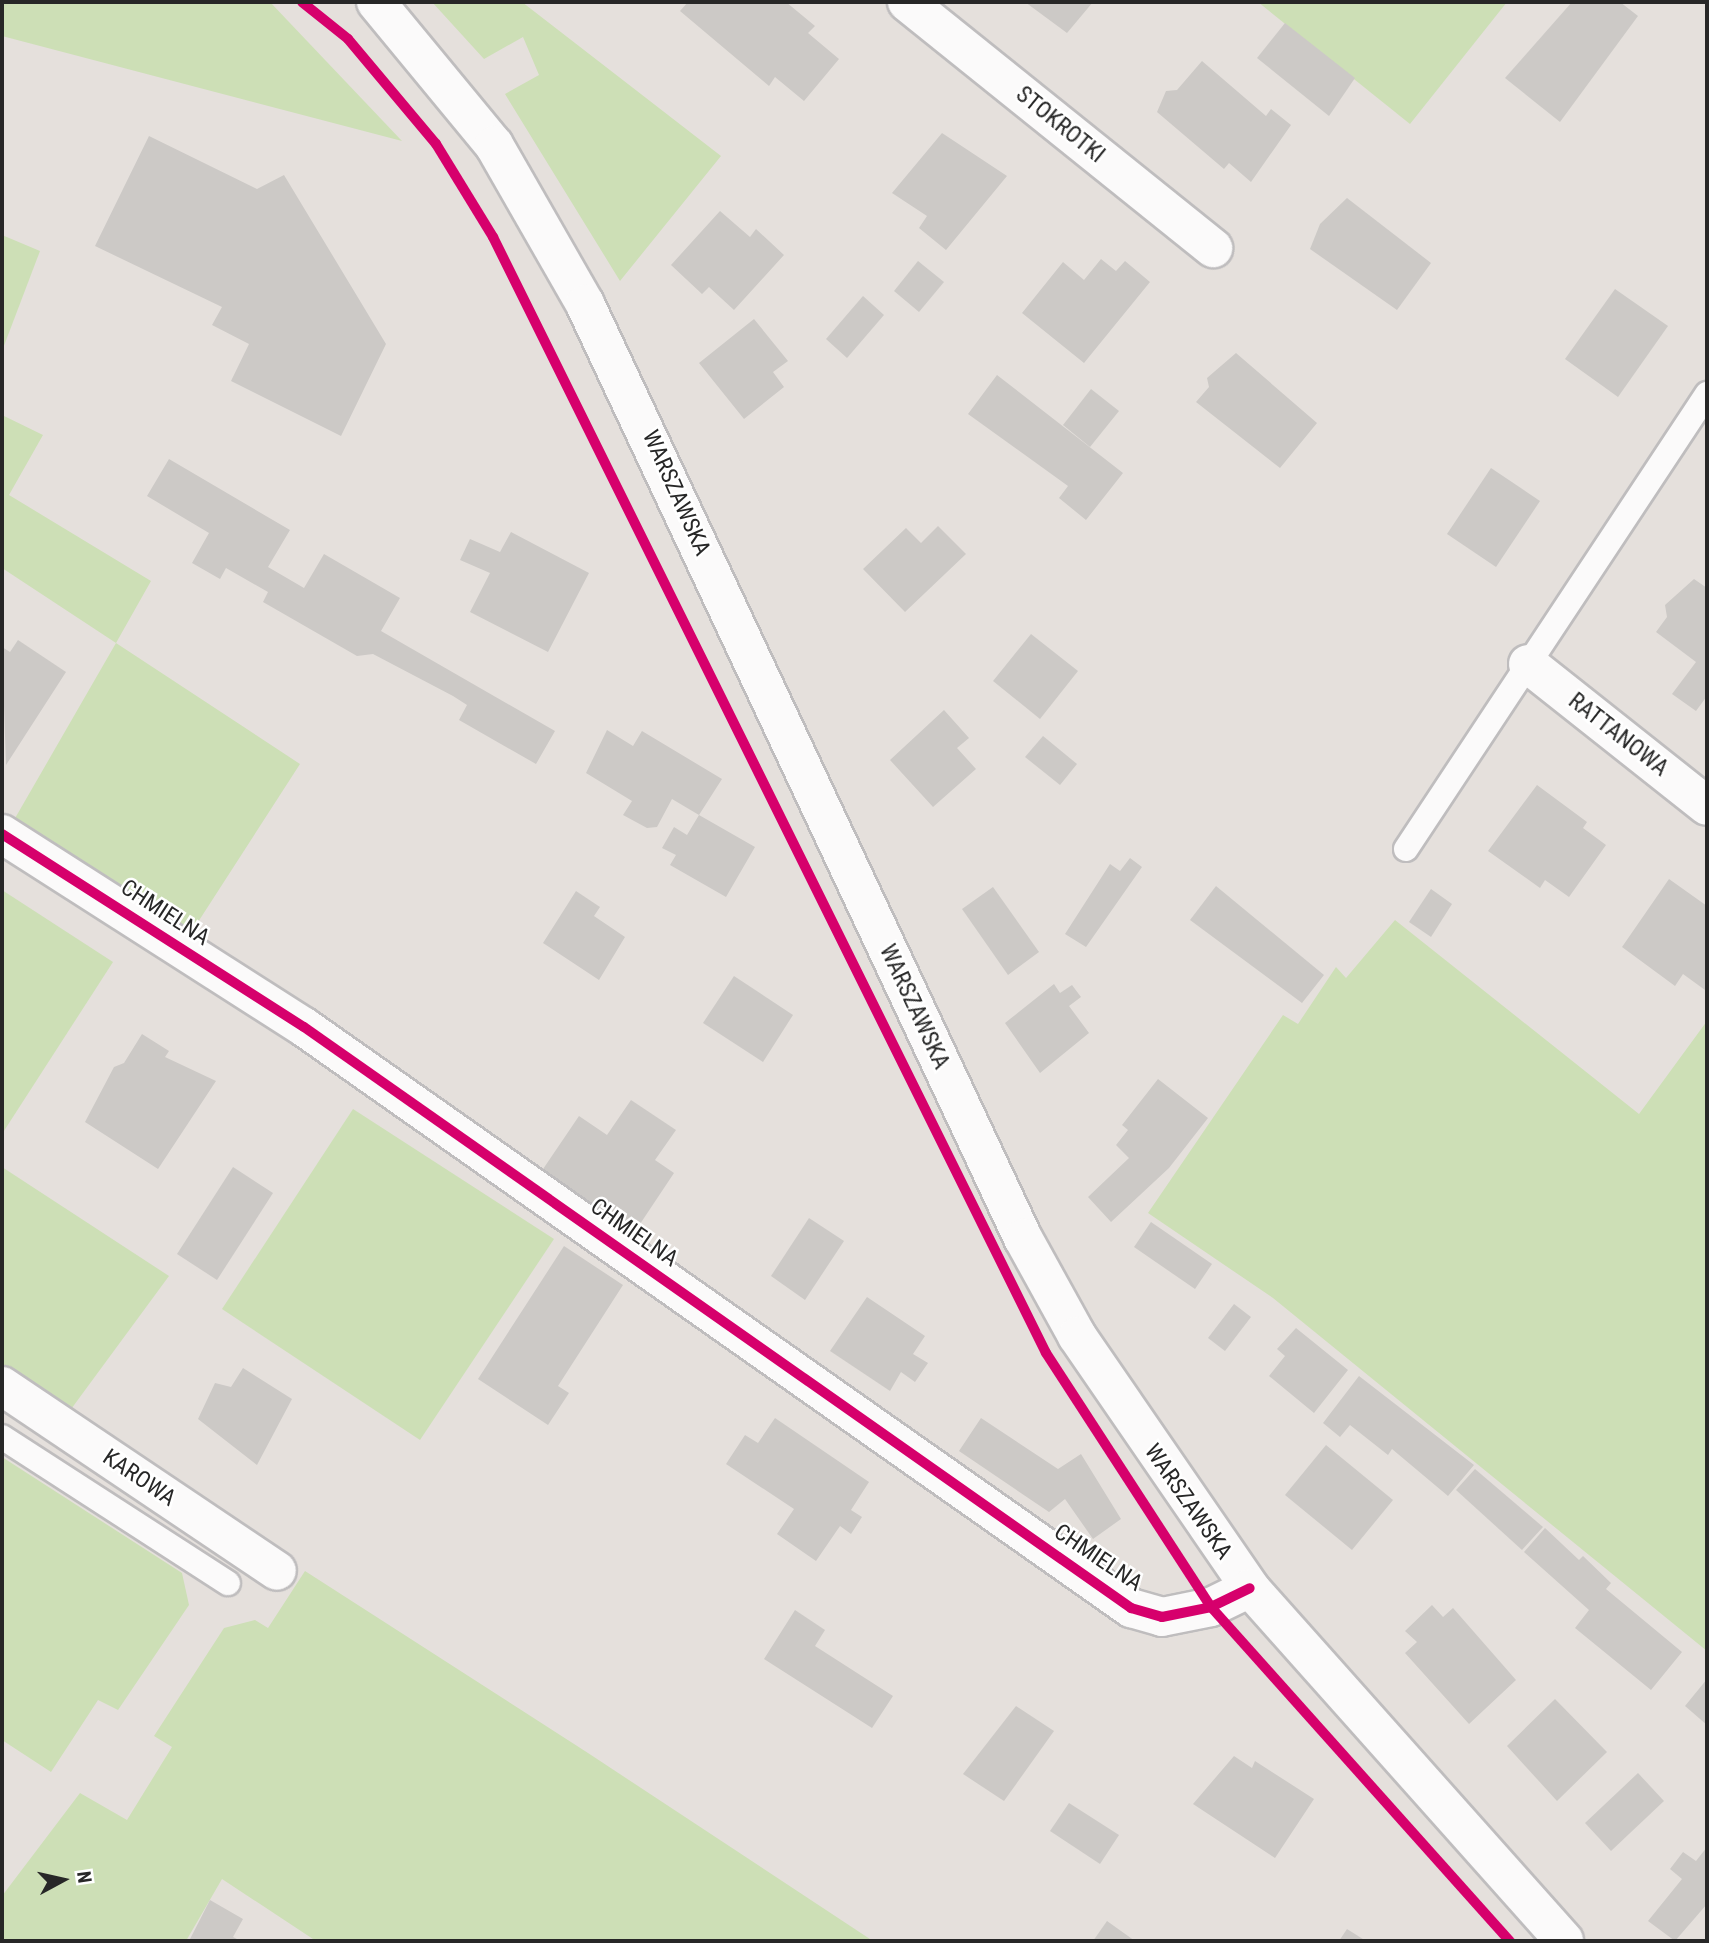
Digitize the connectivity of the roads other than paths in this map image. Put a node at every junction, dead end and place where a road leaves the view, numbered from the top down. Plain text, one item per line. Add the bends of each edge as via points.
1 (376, 2) edge
2 (907, 2) edge
3 (1213, 248) dead end
4 (1707, 394) edge
5 (1528, 664) junction
6 (1707, 806) edge
7 (2, 834) edge
8 (1406, 849) dead end
9 (2, 1386) edge
10 (2, 1437) edge
11 (277, 1571) dead end
12 (228, 1583) dead end
13 (1250, 1588) junction
14 (1564, 1941) edge

1 - 13 street, WARSZAWSKA via 457,94 541,222 641,415 1023,1238 1142,1436
2 - 3 street, STOKROTKI
4 - 5 lane
5 - 6 street, RATTANOWA
5 - 8 lane
7 - 13 street, CHMIELNA via 304,1027 1131,1608 1162,1617 1211,1607
9 - 11 street, KAROWA
10 - 12 lane
13 - 14 street, WARSZAWSKA

